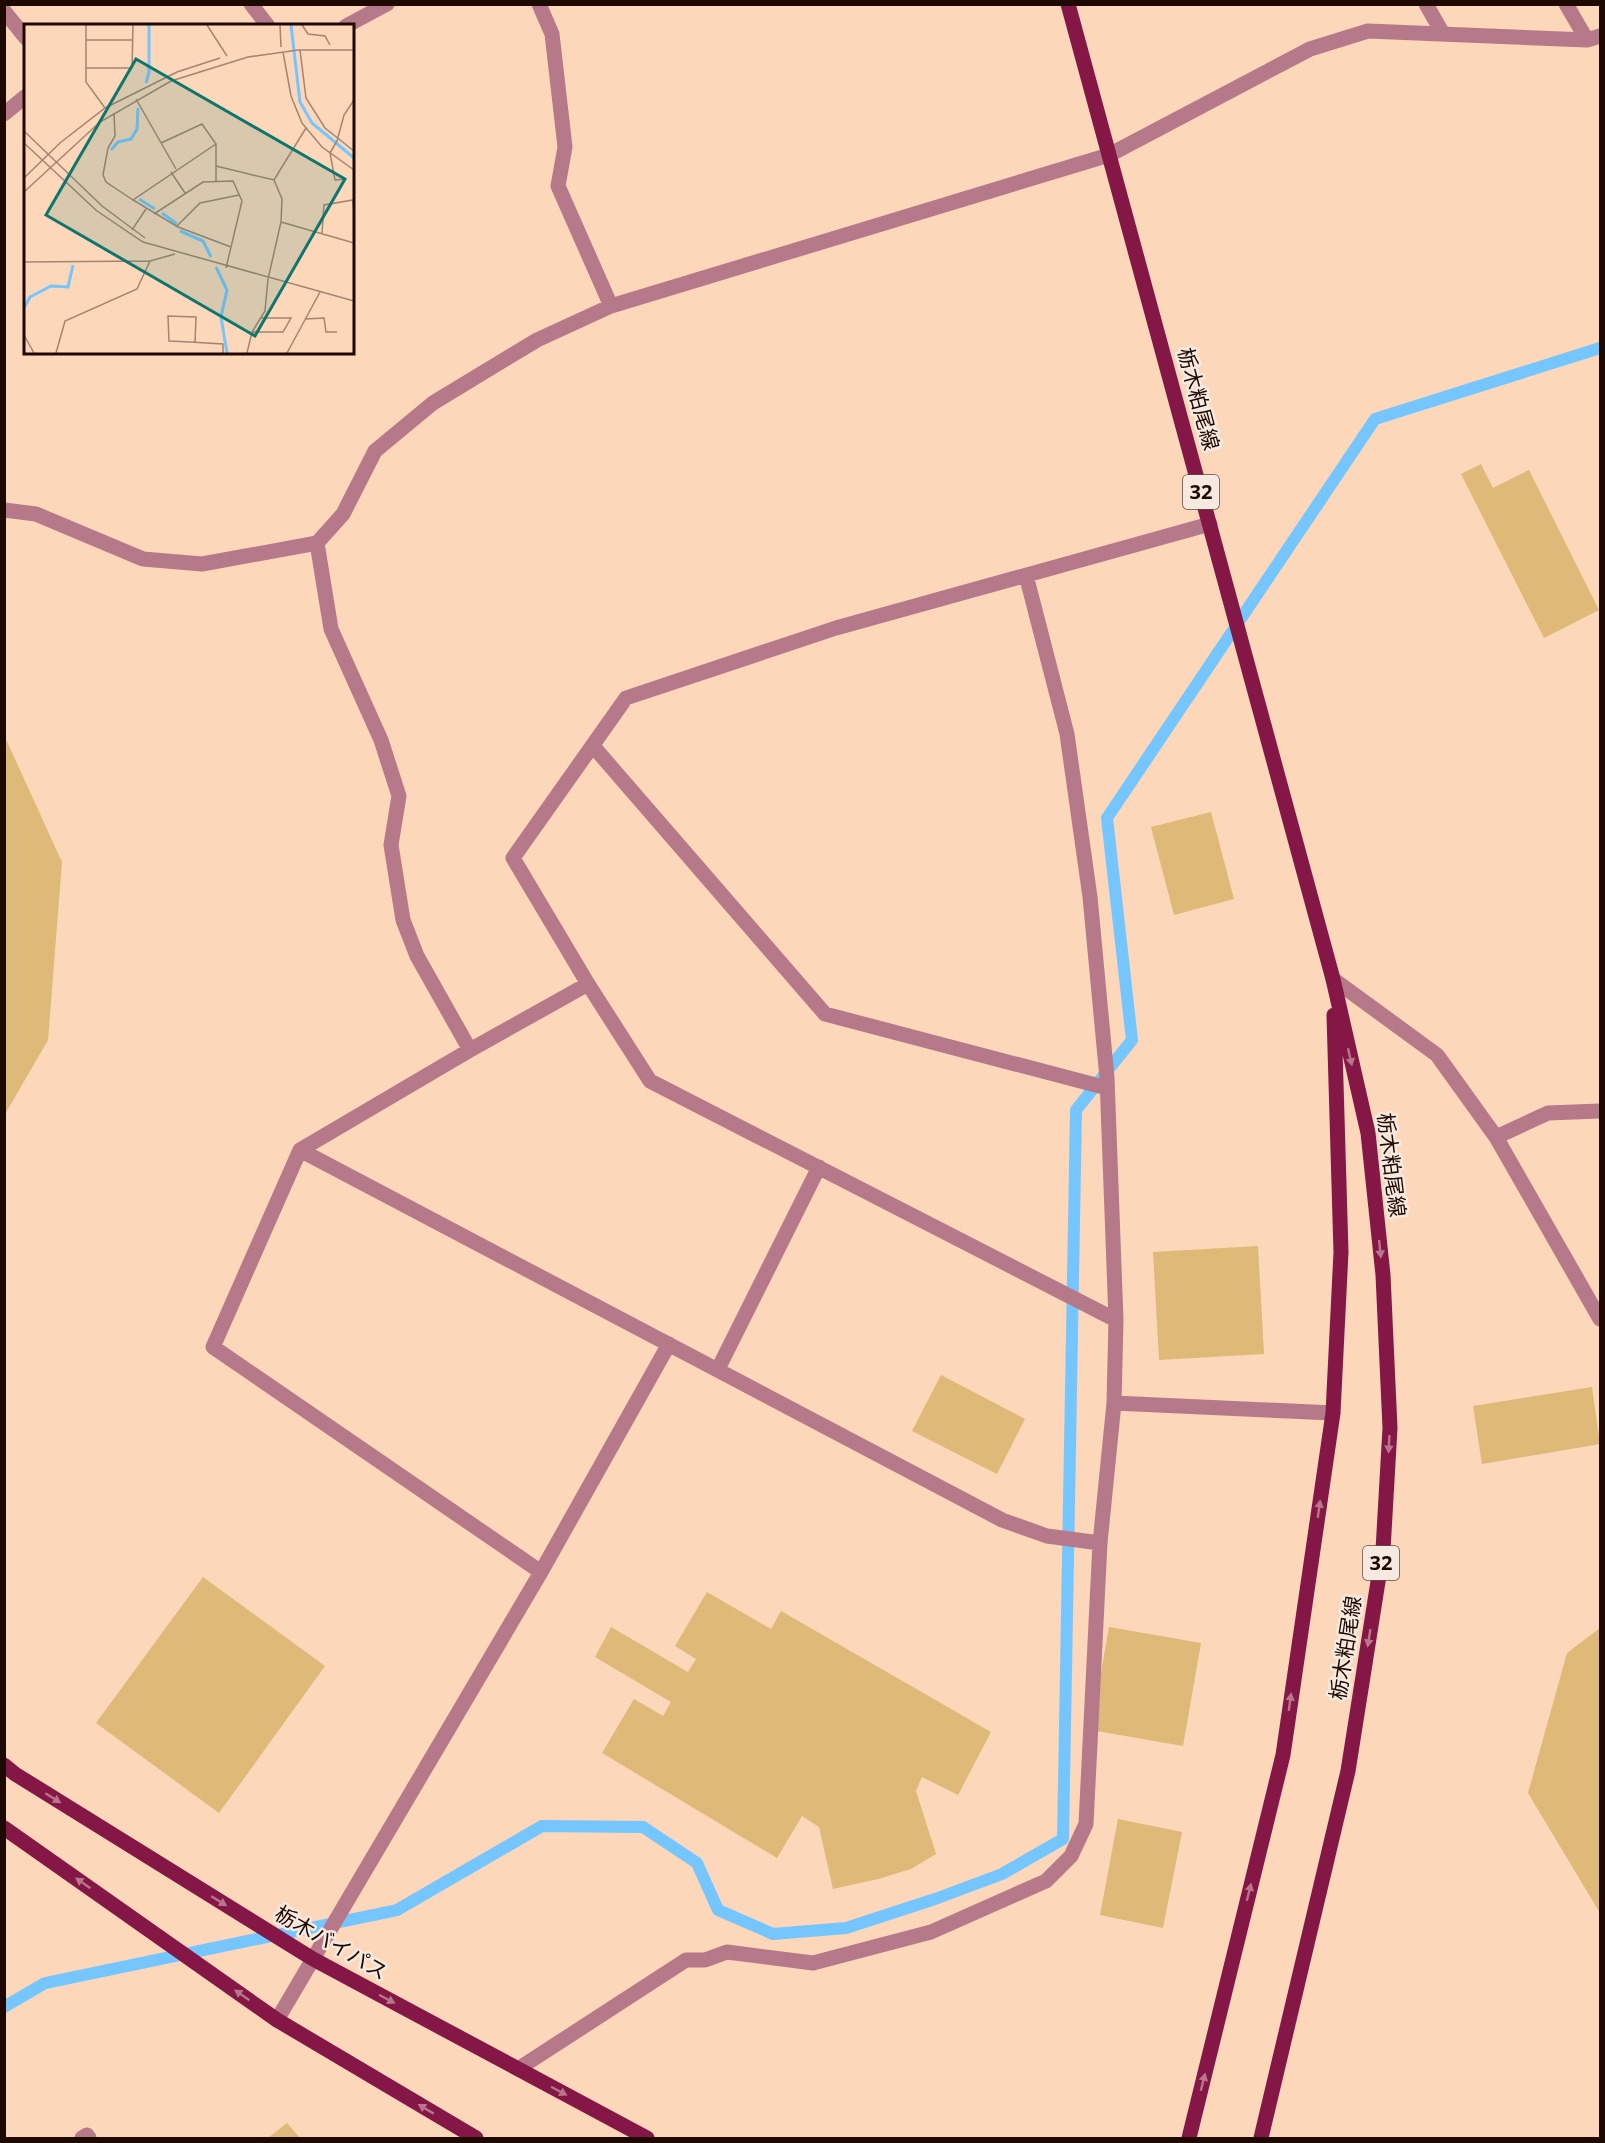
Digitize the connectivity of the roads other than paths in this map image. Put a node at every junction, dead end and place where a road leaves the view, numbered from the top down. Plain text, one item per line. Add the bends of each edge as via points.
1 (251, 4) edge
2 (387, 4) edge
3 (539, 4) edge
4 (1068, 4) edge
5 (1426, 4) edge
6 (1566, 4) edge
7 (4, 10) edge
8 (266, 24) edge
9 (350, 24) edge
10 (1443, 34) junction
11 (24, 35) edge
12 (1594, 38) edge
13 (24, 98) edge
14 (4, 114) edge
15 (1109, 155) junction
16 (611, 306) junction
17 (4, 510) edge
18 (1210, 524) junction
19 (317, 543) junction
20 (1026, 575) junction
21 (593, 746) junction
22 (1333, 979) junction
23 (588, 984) junction
24 (470, 1050) junction
25 (1107, 1088) junction
26 (1600, 1111) edge
27 (1496, 1137) junction
28 (300, 1150) junction
29 (819, 1167) junction
30 (1600, 1319) edge
31 (1116, 1320) junction
32 (669, 1344) junction
33 (718, 1370) junction
34 (1114, 1403) junction
35 (1333, 1413) junction
36 (1100, 1543) junction
37 (541, 1572) junction
38 (4, 1765) edge
39 (4, 1828) edge
40 (313, 1959) junction
41 (277, 2020) junction
42 (518, 2069) junction
43 (82, 2139) edge
44 (89, 2139) edge
45 (476, 2139) edge
46 (647, 2139) edge
47 (1189, 2139) edge
48 (1261, 2139) edge

1 - 8 street
2 - 9 street
3 - 16 street via 552,34 565,147 558,186
4 - 15 main road, 栃木粕尾線 / 32
5 - 10 street
6 - 12 street
7 - 11 street
10 - 12 street
10 - 15 street via 1368,32 1310,49
13 - 14 street
15 - 16 street
15 - 18 main road, 栃木粕尾線 / 32
16 - 19 street via 537,340 433,403 375,451 343,514
17 - 19 street via 36,514 143,559 202,564
18 - 20 street
18 - 22 main road, 栃木粕尾線 / 32
19 - 24 street via 331,629 381,740 399,796 391,844 403,920 417,956
20 - 21 street via 836,628 626,698
20 - 25 street via 1066,734 1090,897
21 - 23 street via 513,858
21 - 25 street via 825,1014
22 - 27 street via 1437,1055
22 - 35 main road, 栃木粕尾線 / 32 via 1341,1252
22 -> 48 main road, 栃木粕尾線 / 32 via 1368,1133 1383,1275 1390,1428 1383,1550 1348,1771
23 - 24 street
23 - 29 street via 650,1081
24 - 28 street
25 - 31 street
26 - 27 street via 1548,1113
27 - 30 street
28 - 32 street
28 - 37 street via 213,1347
29 - 31 street
29 - 33 street
31 - 34 street
32 - 33 street
32 - 37 street
33 - 36 street via 1002,1520 1047,1536
34 - 35 street
34 - 36 street
47 -> 35 main road, 栃木粕尾線 / 32 via 1283,1755
36 - 42 street via 1086,1824 1071,1856 1046,1881 931,1932 855,1954 813,1963 727,1952 705,1960 686,1960
37 - 40 street
38 -> 40 main road, 栃木バイパス
41 -> 39 main road
40 - 41 street
40 -> 42 main road, 栃木バイパス
45 -> 41 main road
42 -> 46 main road, 栃木バイパス
43 - 44 street via 87,2135

